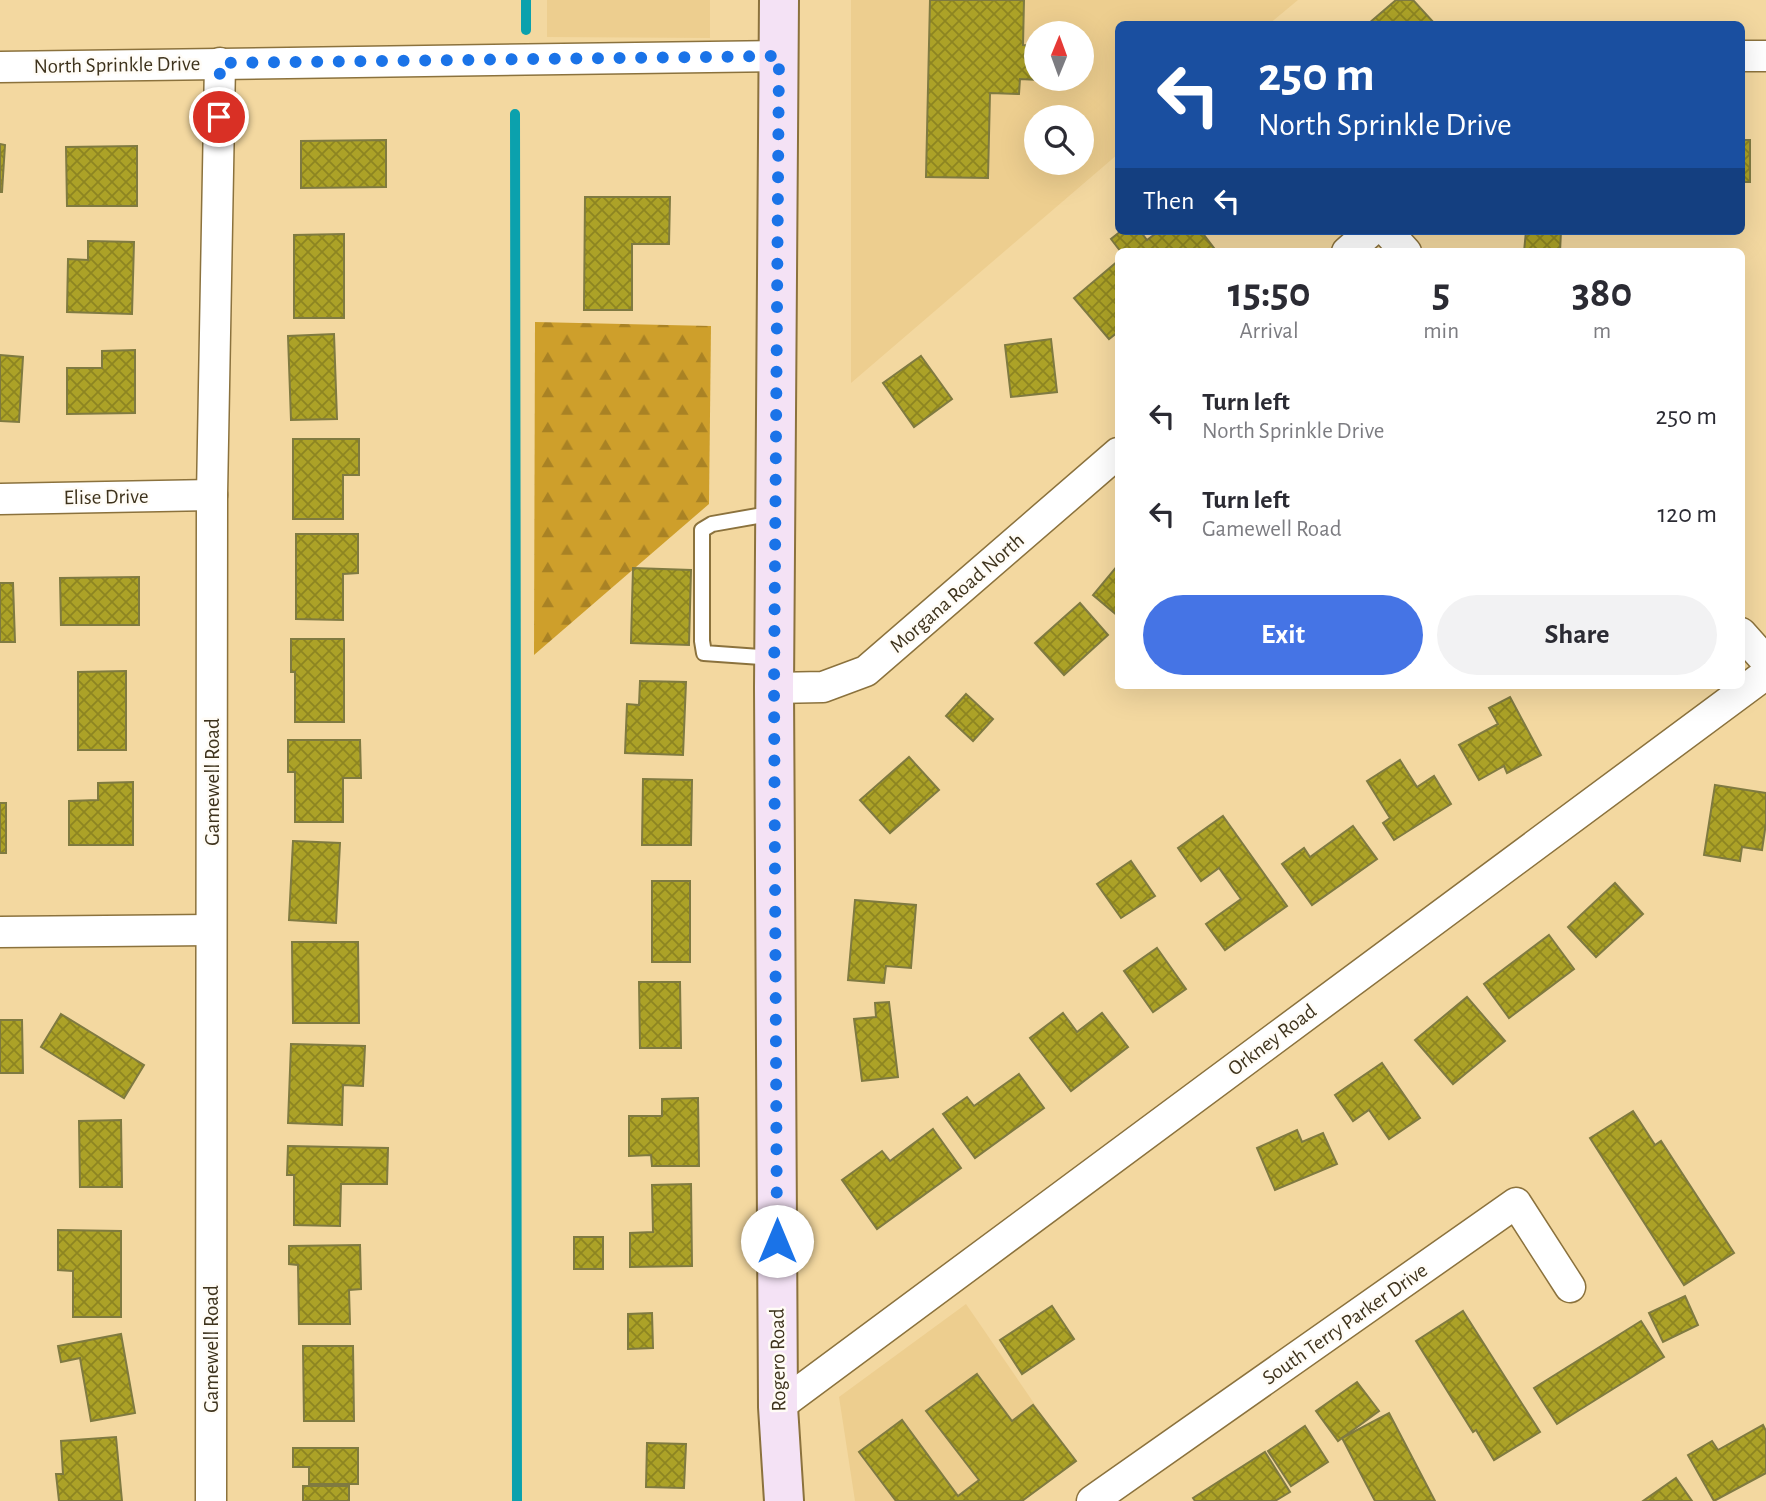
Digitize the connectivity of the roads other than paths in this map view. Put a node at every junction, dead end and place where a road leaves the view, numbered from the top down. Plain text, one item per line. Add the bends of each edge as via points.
1 (779, 0) edge
2 (779, 56) junction
3 (1745, 56) edge
4 (1766, 56) edge
5 (220, 63) junction
6 (0, 66) edge
7 (1367, 235) edge
8 (1352, 248) edge
9 (1115, 456) edge
10 (212, 495) junction
11 (0, 499) edge
12 (775, 512) junction
13 (1745, 637) edge
14 (1766, 661) edge
15 (774, 673) junction
16 (1766, 674) edge
17 (211, 930) junction
18 (0, 932) edge
19 (1570, 1287) dead end
20 (778, 1407) junction
21 (211, 1501) edge
22 (784, 1501) edge
23 (1092, 1501) edge

1 - 2 main road, Rogero Road
2 - 5 street, North Sprinkle Drive
2 - 12 main road, Rogero Road
3 - 4 street
5 - 6 street, North Sprinkle Drive
5 - 10 street, Gamewell Road
7 - 8 street
9 - 15 street, Morgana Road North via 866,671 823,687
10 - 11 street, Elise Drive
10 - 17 street, Gamewell Road
12 - 15 main road, Rogero Road
12 - 15 lane via 702,530 704,653
13 - 14 street
15 - 20 main road, Rogero Road
16 - 20 street, Orkney Road
17 - 18 street
17 - 21 street, Gamewell Road
19 - 23 street, South Terry Parker Drive via 1516,1203
20 - 22 main road, Rogero Road

